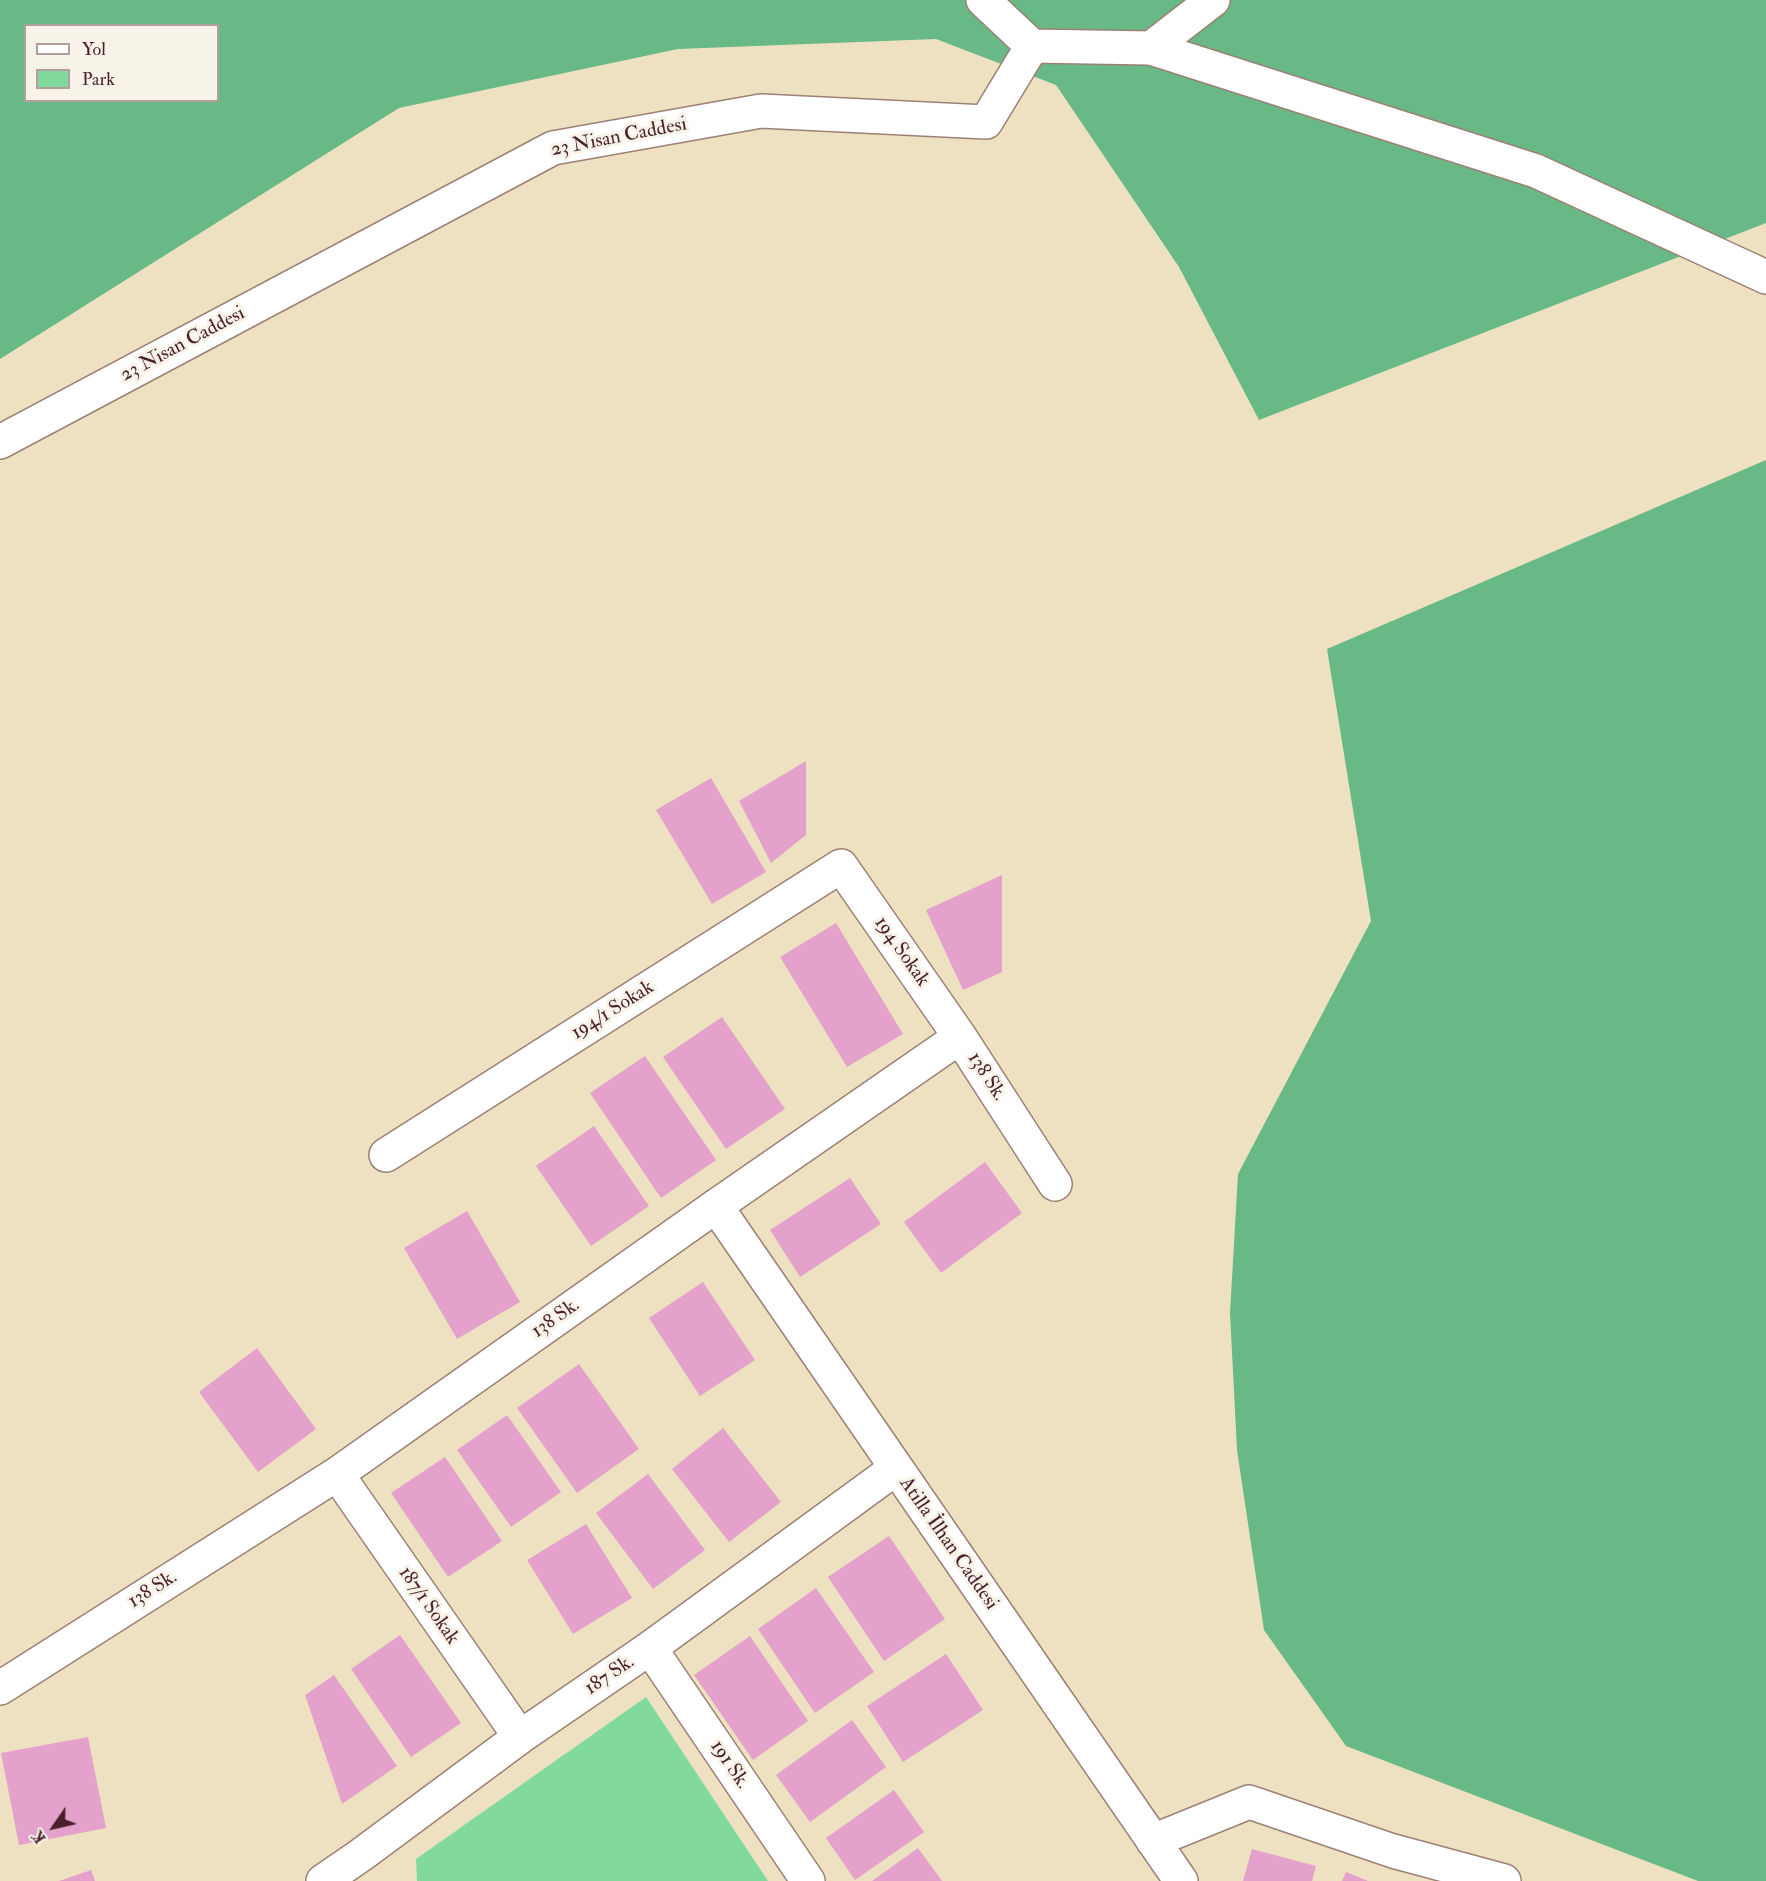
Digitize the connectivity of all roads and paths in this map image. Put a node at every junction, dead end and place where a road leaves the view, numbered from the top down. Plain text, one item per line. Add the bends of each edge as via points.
1 (983, 0) edge
2 (1214, 0) edge
3 (1032, 46) junction
4 (1151, 48) junction
5 (1766, 277) edge
6 (0, 442) edge
7 (841, 866) joint
8 (960, 1037) junction
9 (386, 1155) dead end
10 (1055, 1185) dead end
11 (716, 1206) junction
12 (895, 1469) junction
13 (337, 1474) junction
14 (650, 1648) junction
15 (0, 1688) edge
16 (520, 1737) junction
17 (1153, 1841) junction
18 (364, 1868) edge
19 (322, 1881) edge
20 (808, 1881) edge
21 (1181, 1881) edge
22 (1504, 1881) edge

1 - 3 street
2 - 4 street
3 - 4 street
3 - 6 street, 23 Nisan Caddesi via 986,122 761,111 553,148
4 - 5 street via 1536,171
7 - 8 street, 194 Sokak
7 - 9 street, 194/1 Sokak
8 - 10 street, 138 Sk.
8 - 11 street, 138 Sk.
11 - 12 street, Atilla İlhan Caddesi
11 - 13 street, 138 Sk.
12 - 14 street, 187 Sk.
12 - 17 street, Atilla İlhan Caddesi
13 - 15 street, 138 Sk.
13 - 16 street, 187/1 Sokak
14 - 16 street, 187 Sk.
14 - 20 street, 191 Sk.
16 - 18 street, 187 Sk.
17 - 21 street, Atilla İlhan Caddesi
17 - 22 street via 1249,1802 1393,1851
18 - 19 street, 187 Sk.

